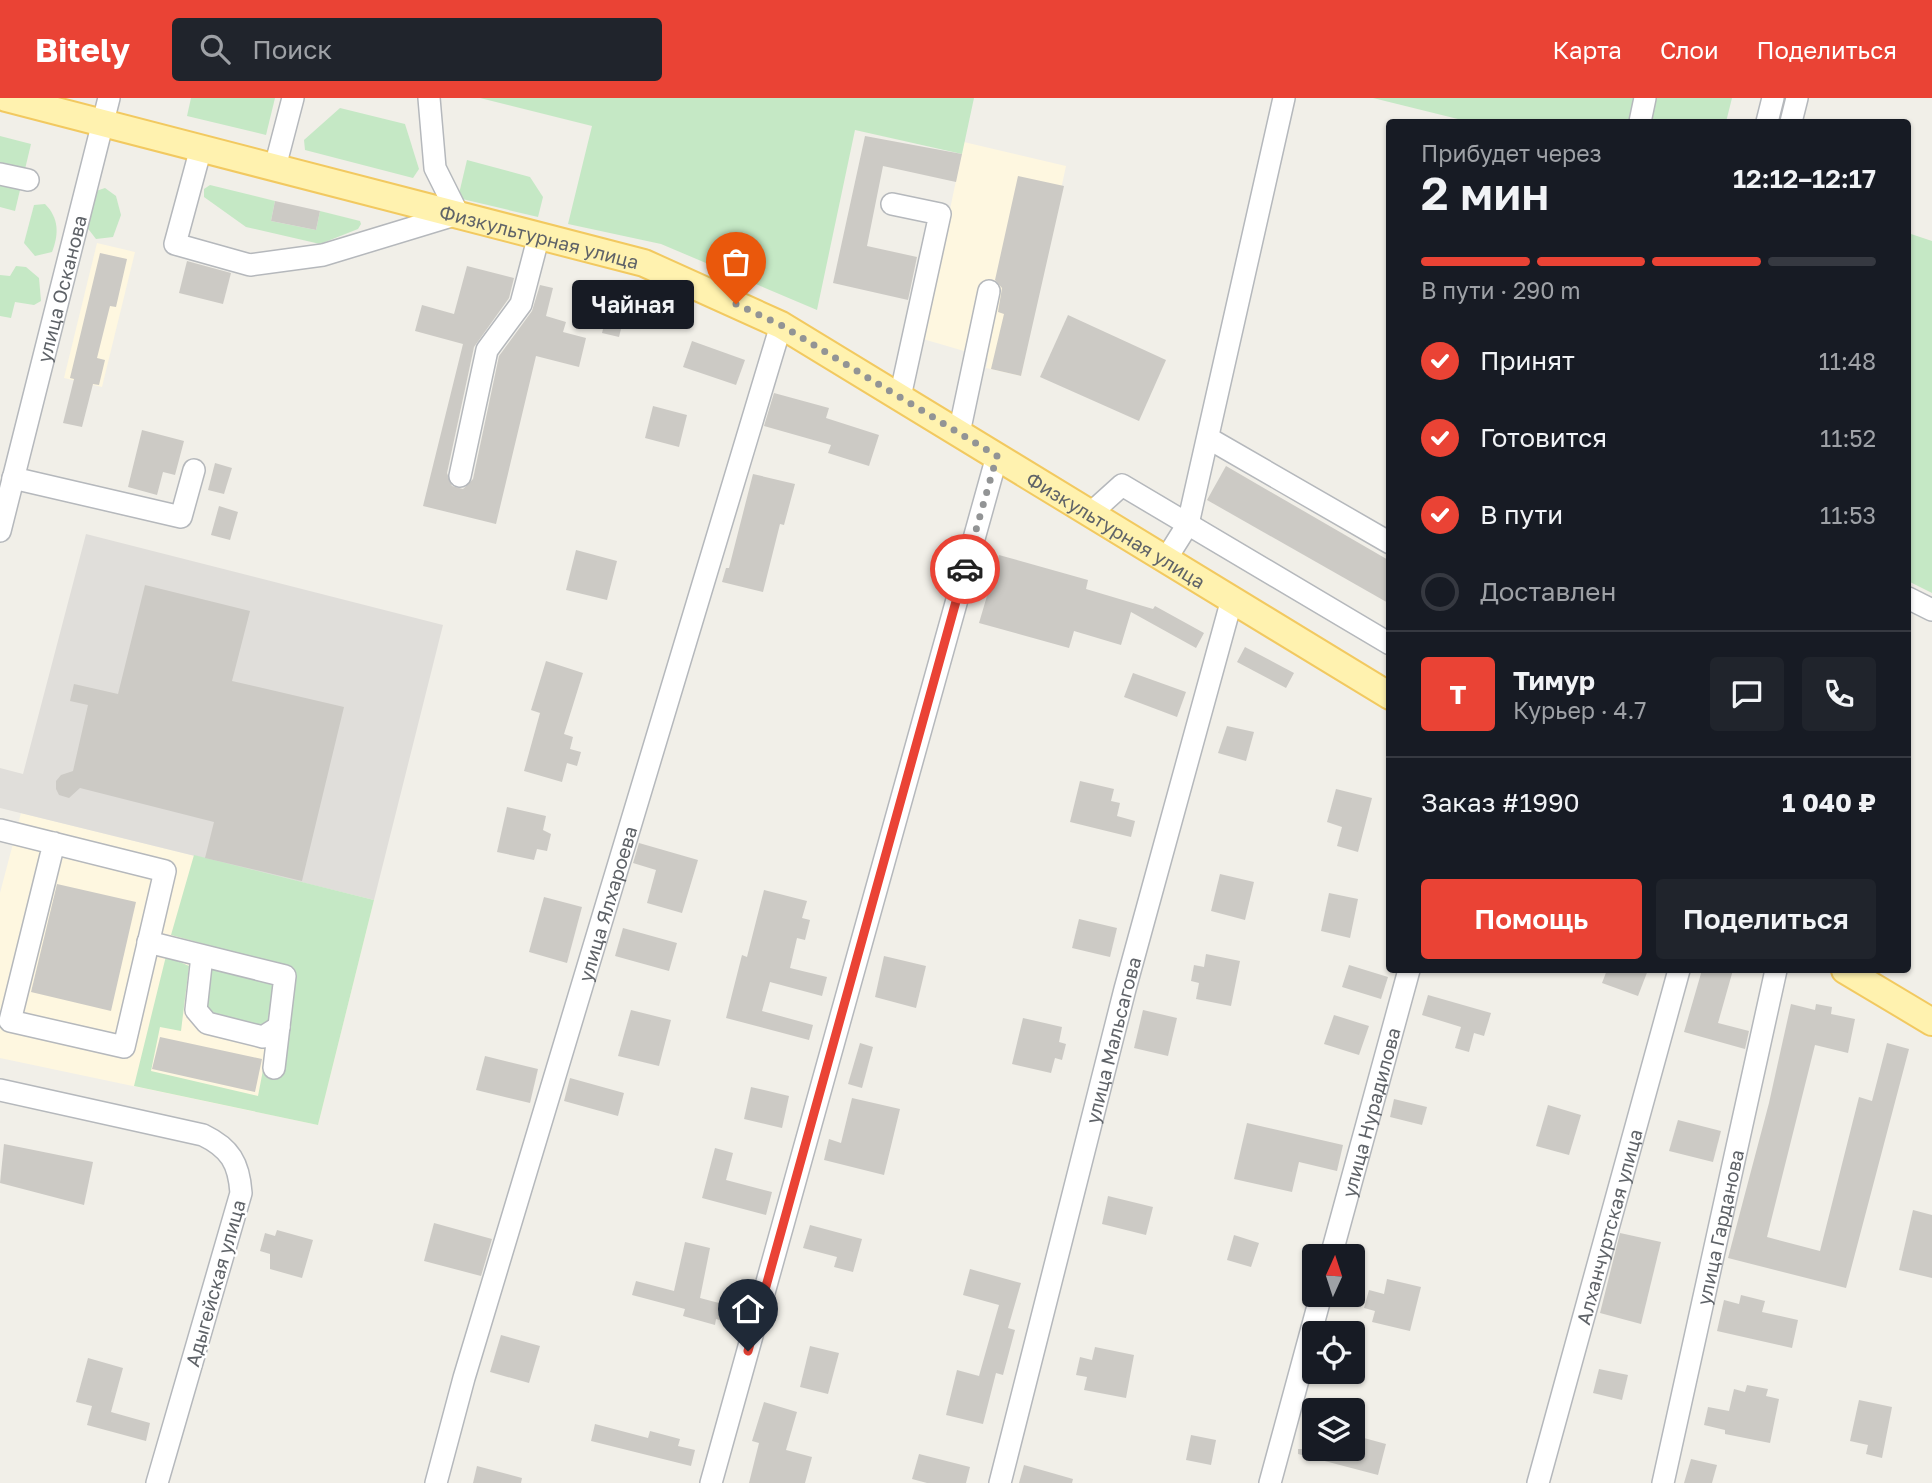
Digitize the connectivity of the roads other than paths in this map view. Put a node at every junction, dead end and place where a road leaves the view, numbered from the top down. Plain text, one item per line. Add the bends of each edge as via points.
1 (6, 98) edge
2 (293, 98) edge
3 (429, 98) edge
4 (1284, 98) edge
5 (1645, 98) edge
6 (1773, 98) edge
7 (1797, 98) edge
8 (105, 110) edge
9 (1641, 119) edge
10 (1768, 119) edge
11 (1792, 119) edge
12 (201, 148) junction
13 (275, 167) junction
14 (0, 174) edge
15 (27, 180) dead end
16 (892, 204) dead end
17 (458, 214) junction
18 (539, 235) junction
19 (989, 290) dead end
20 (781, 325) junction
21 (900, 397) junction
22 (959, 433) junction
23 (1208, 438) junction
24 (997, 456) junction
25 (194, 470) dead end
26 (460, 476) dead end
27 (13, 478) junction
28 (1091, 513) junction
29 (1188, 524) junction
30 (0, 530) edge
31 (1386, 541) edge
32 (1166, 559) junction
33 (1231, 599) junction
34 (1911, 600) edge
35 (1932, 610) edge
36 (1386, 642) edge
37 (1386, 694) edge
38 (0, 830) edge
39 (54, 843) junction
40 (148, 942) junction
41 (202, 956) junction
42 (1408, 973) edge
43 (1678, 973) edge
44 (1775, 973) edge
45 (1850, 973) edge
46 (1932, 1022) edge
47 (279, 1027) junction
48 (274, 1068) dead end
49 (0, 1090) edge
50 (1334, 1244) edge
51 (1318, 1307) edge
52 (157, 1483) edge
53 (436, 1483) edge
54 (711, 1483) edge
55 (1000, 1483) edge
56 (1270, 1483) edge
57 (1538, 1483) edge
58 (1663, 1483) edge

1 - 8 main road, Физкультурная улица
2 - 13 street
3 - 17 street via 435,168
4 - 23 street
5 - 9 street
6 - 10 street
7 - 11 street
8 - 12 main road, Физкультурная улица
8 - 27 street, улица Осканова
12 - 13 main road, Физкультурная улица
12 - 17 street via 176,244 250,265 323,255
13 - 17 main road, Физкультурная улица
14 - 15 street
16 - 21 street via 940,214
17 - 18 main road, Физкультурная улица
18 - 20 main road, Физкультурная улица via 645,263
18 - 26 street via 521,304 487,350
19 - 22 street
20 - 21 main road, Физкультурная улица
20 - 53 street, улица Ялхароева
21 - 22 main road, Физкультурная улица
22 - 24 main road, Физкультурная улица
23 - 29 street
23 - 31 street
24 - 28 main road, Физкультурная улица
24 - 54 street
25 - 27 street via 181,517
27 - 30 street, улица Осканова
28 - 29 street via 1122,485
28 - 32 main road, Физкультурная улица
29 - 32 street
29 - 36 street
32 - 33 main road, Физкультурная улица
33 - 37 main road, Физкультурная улица
33 - 55 street, улица Мальсагова via 1125,989
34 - 35 street
38 - 39 street
39 - 40 street via 165,871
39 - 40 street via 10,1021 124,1047
40 - 41 street
41 - 47 street via 285,976
41 - 47 street via 196,1010 207,1023 263,1037
42 - 50 street, улица Нурадилова
43 - 57 street, Алханчуртская улица
44 - 58 street, улица Гарданова
45 - 46 main road
47 - 48 street
49 - 52 street, Адыгейская улица via 203,1135 222,1144 234,1158 241,1193
51 - 56 street

